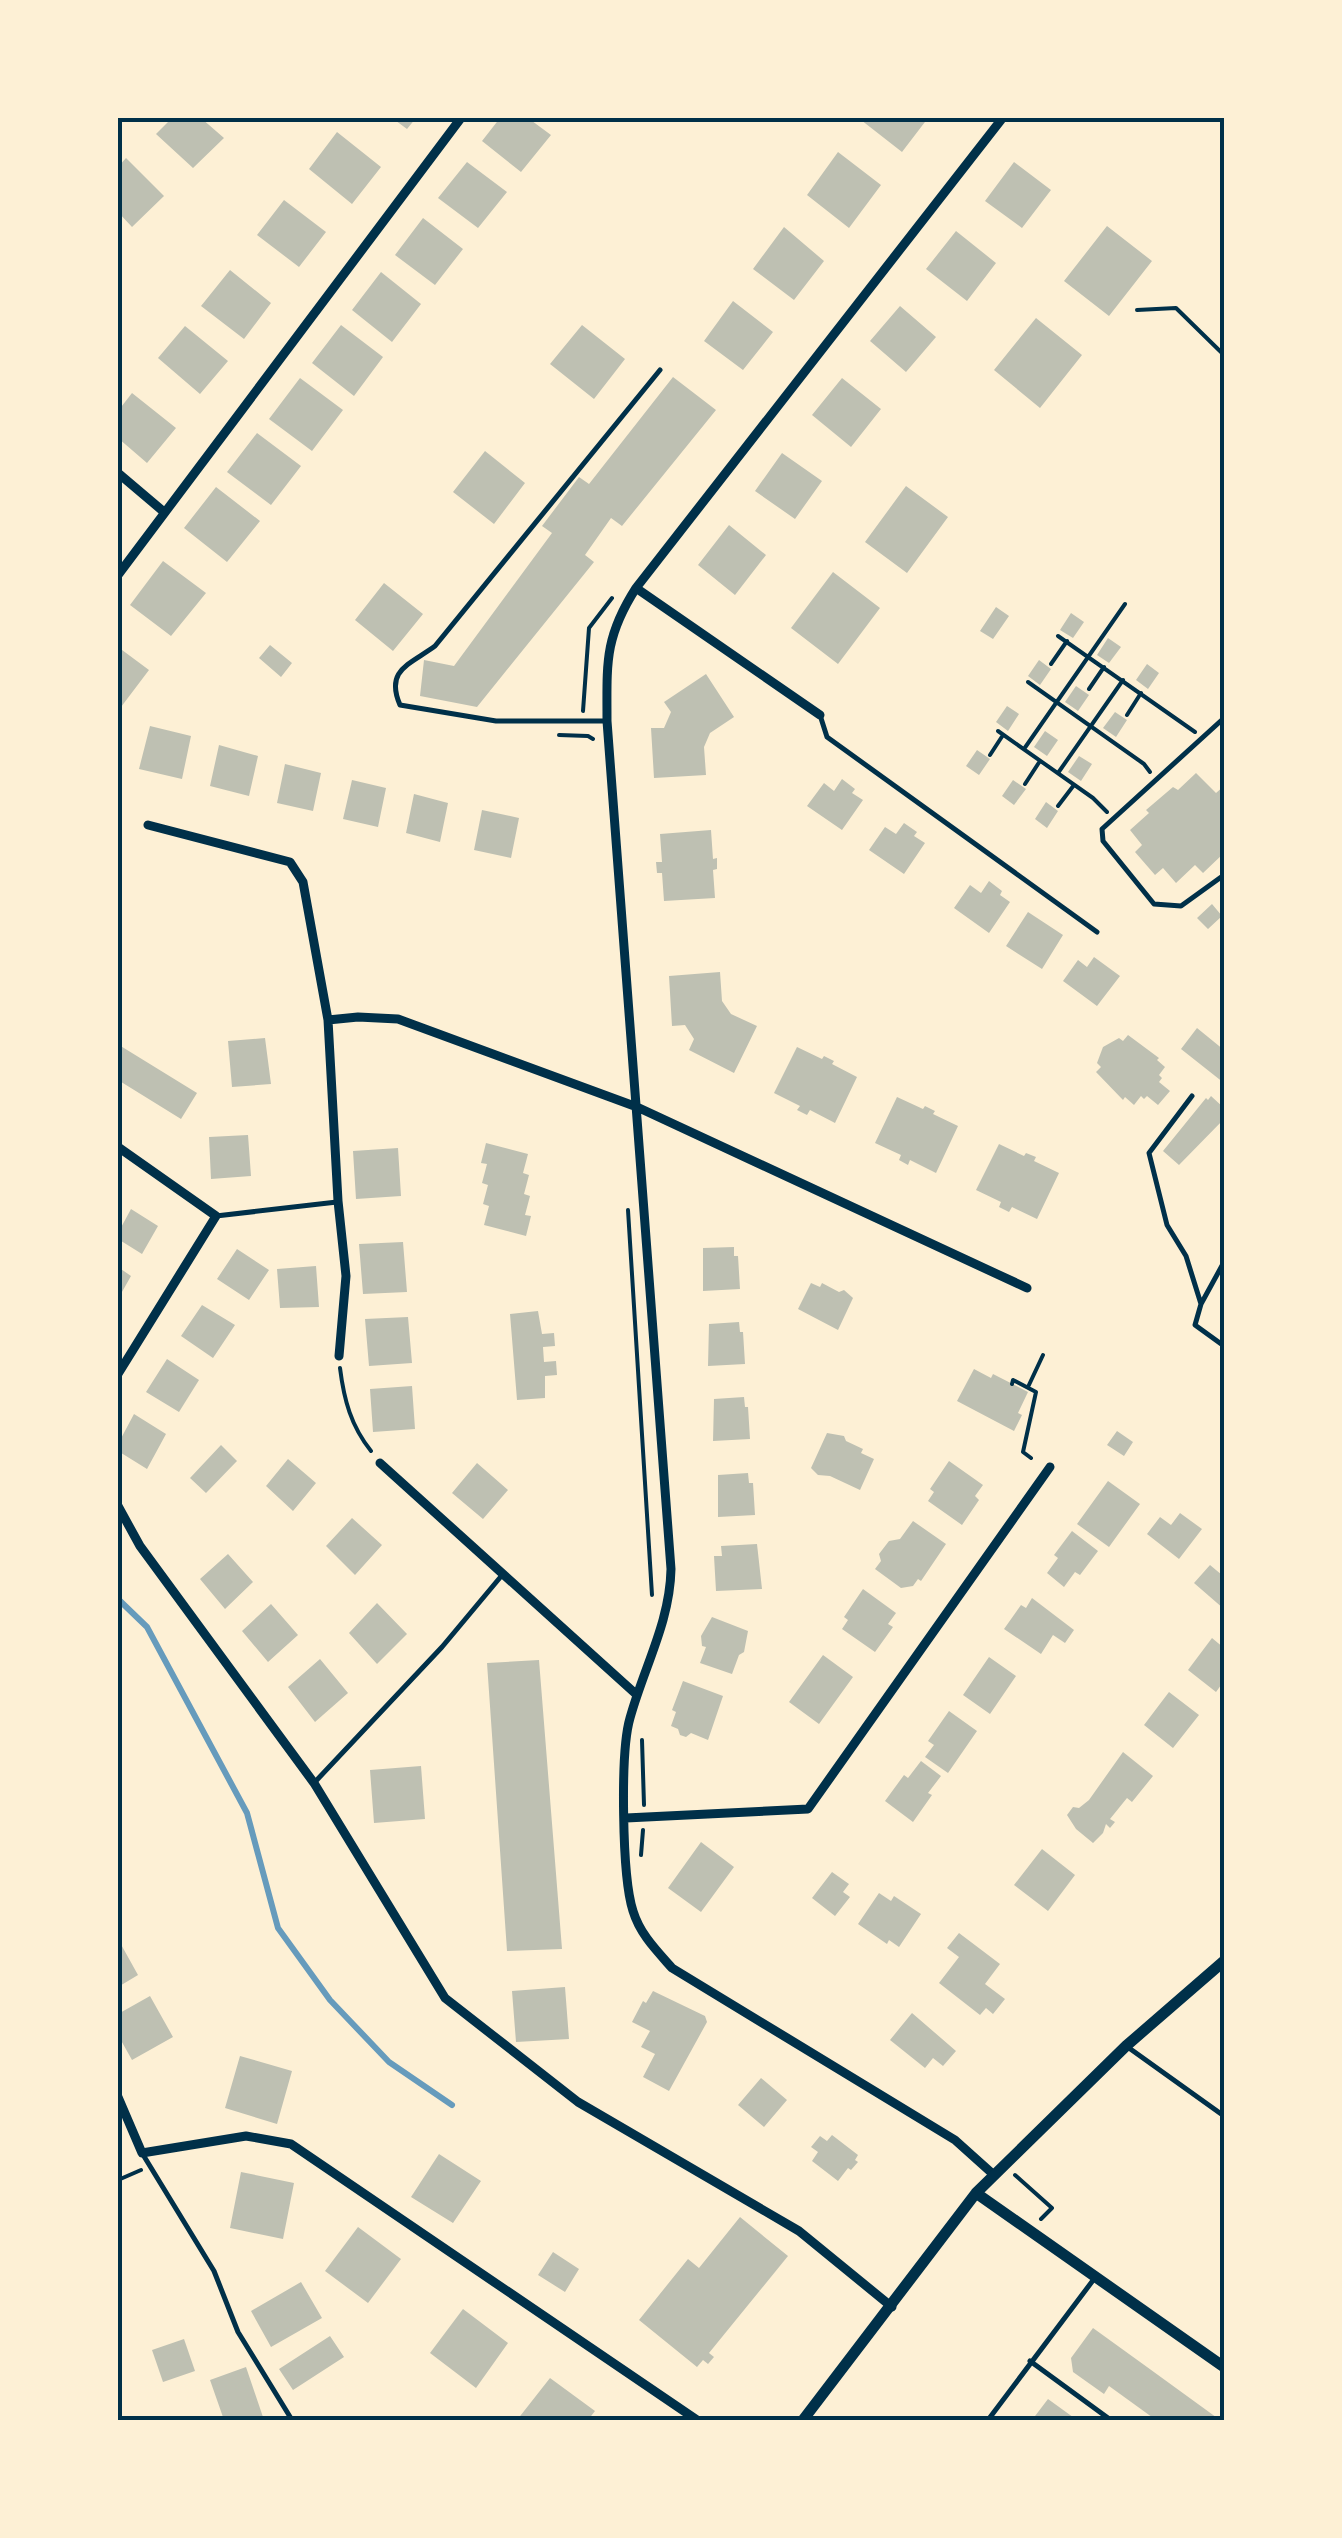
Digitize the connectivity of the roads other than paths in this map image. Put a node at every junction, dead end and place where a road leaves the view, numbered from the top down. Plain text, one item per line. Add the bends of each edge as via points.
1 (462, 118) edge
2 (1000, 119) edge
3 (660, 370) dead end
4 (118, 473) edge
5 (164, 512) junction
6 (118, 575) edge
7 (636, 588) junction
8 (820, 715) joint
9 (1224, 718) edge
10 (607, 721) junction
11 (148, 825) dead end
12 (1224, 875) edge
13 (1097, 932) dead end
14 (328, 1020) junction
15 (1192, 1096) dead end
16 (637, 1107) junction
17 (118, 1147) edge
18 (338, 1202) junction
19 (216, 1216) junction
20 (1224, 1262) edge
21 (1027, 1288) dead end
22 (1201, 1304) junction
23 (1224, 1346) edge
24 (339, 1356) road end
25 (118, 1374) edge
26 (380, 1463) road end
27 (1050, 1467) dead end
28 (118, 1506) edge
29 (503, 1574) junction
30 (637, 1695) junction
31 (314, 1782) junction
32 (626, 1818) junction
33 (1224, 1961) edge
34 (1126, 2046) junction
35 (118, 2098) edge
36 (1224, 2116) edge
37 (142, 2153) junction
38 (994, 2175) junction
39 (976, 2193) junction
40 (1096, 2277) junction
41 (892, 2306) junction
42 (1030, 2361) junction
43 (1224, 2367) edge
44 (292, 2420) edge
45 (697, 2420) edge
46 (803, 2420) edge
47 (988, 2420) edge
48 (1108, 2420) edge

1 - 5 street
2 - 7 street
3 - 10 lane via 436,646 397,674 393,688 400,705 496,721
4 - 5 street
5 - 6 street
7 - 8 street
7 - 10 street via 618,616 607,654
8 - 13 lane via 827,736
9 - 12 lane via 1102,829 1102,841 1154,904 1181,906
10 - 16 street
11 - 14 street via 290,862 302,882
14 - 16 street via 398,1019
14 - 18 street
15 - 22 lane via 1149,1153 1166,1225 1186,1256
16 - 21 street
16 - 30 street via 671,1569 667,1610
17 - 19 street
18 - 19 lane
18 - 24 street via 346,1276
19 - 25 street
20 - 22 lane
22 - 23 lane via 1195,1325
26 - 29 street
27 - 32 street via 808,1808
28 - 31 street via 140,1546
29 - 30 street
29 - 31 lane
30 - 32 street via 624,1750
31 - 41 street via 445,1998 578,2102 799,2231
32 - 38 street via 626,1887 634,1914 646,1940 672,1968 955,2140
33 - 34 street
34 - 36 lane
34 - 38 street
35 - 37 street
37 - 44 lane
37 - 45 street via 246,2136 291,2144
38 - 39 street
39 - 40 street
39 - 41 street
40 - 42 lane
40 - 43 street
41 - 46 street
42 - 47 lane
42 - 48 lane

